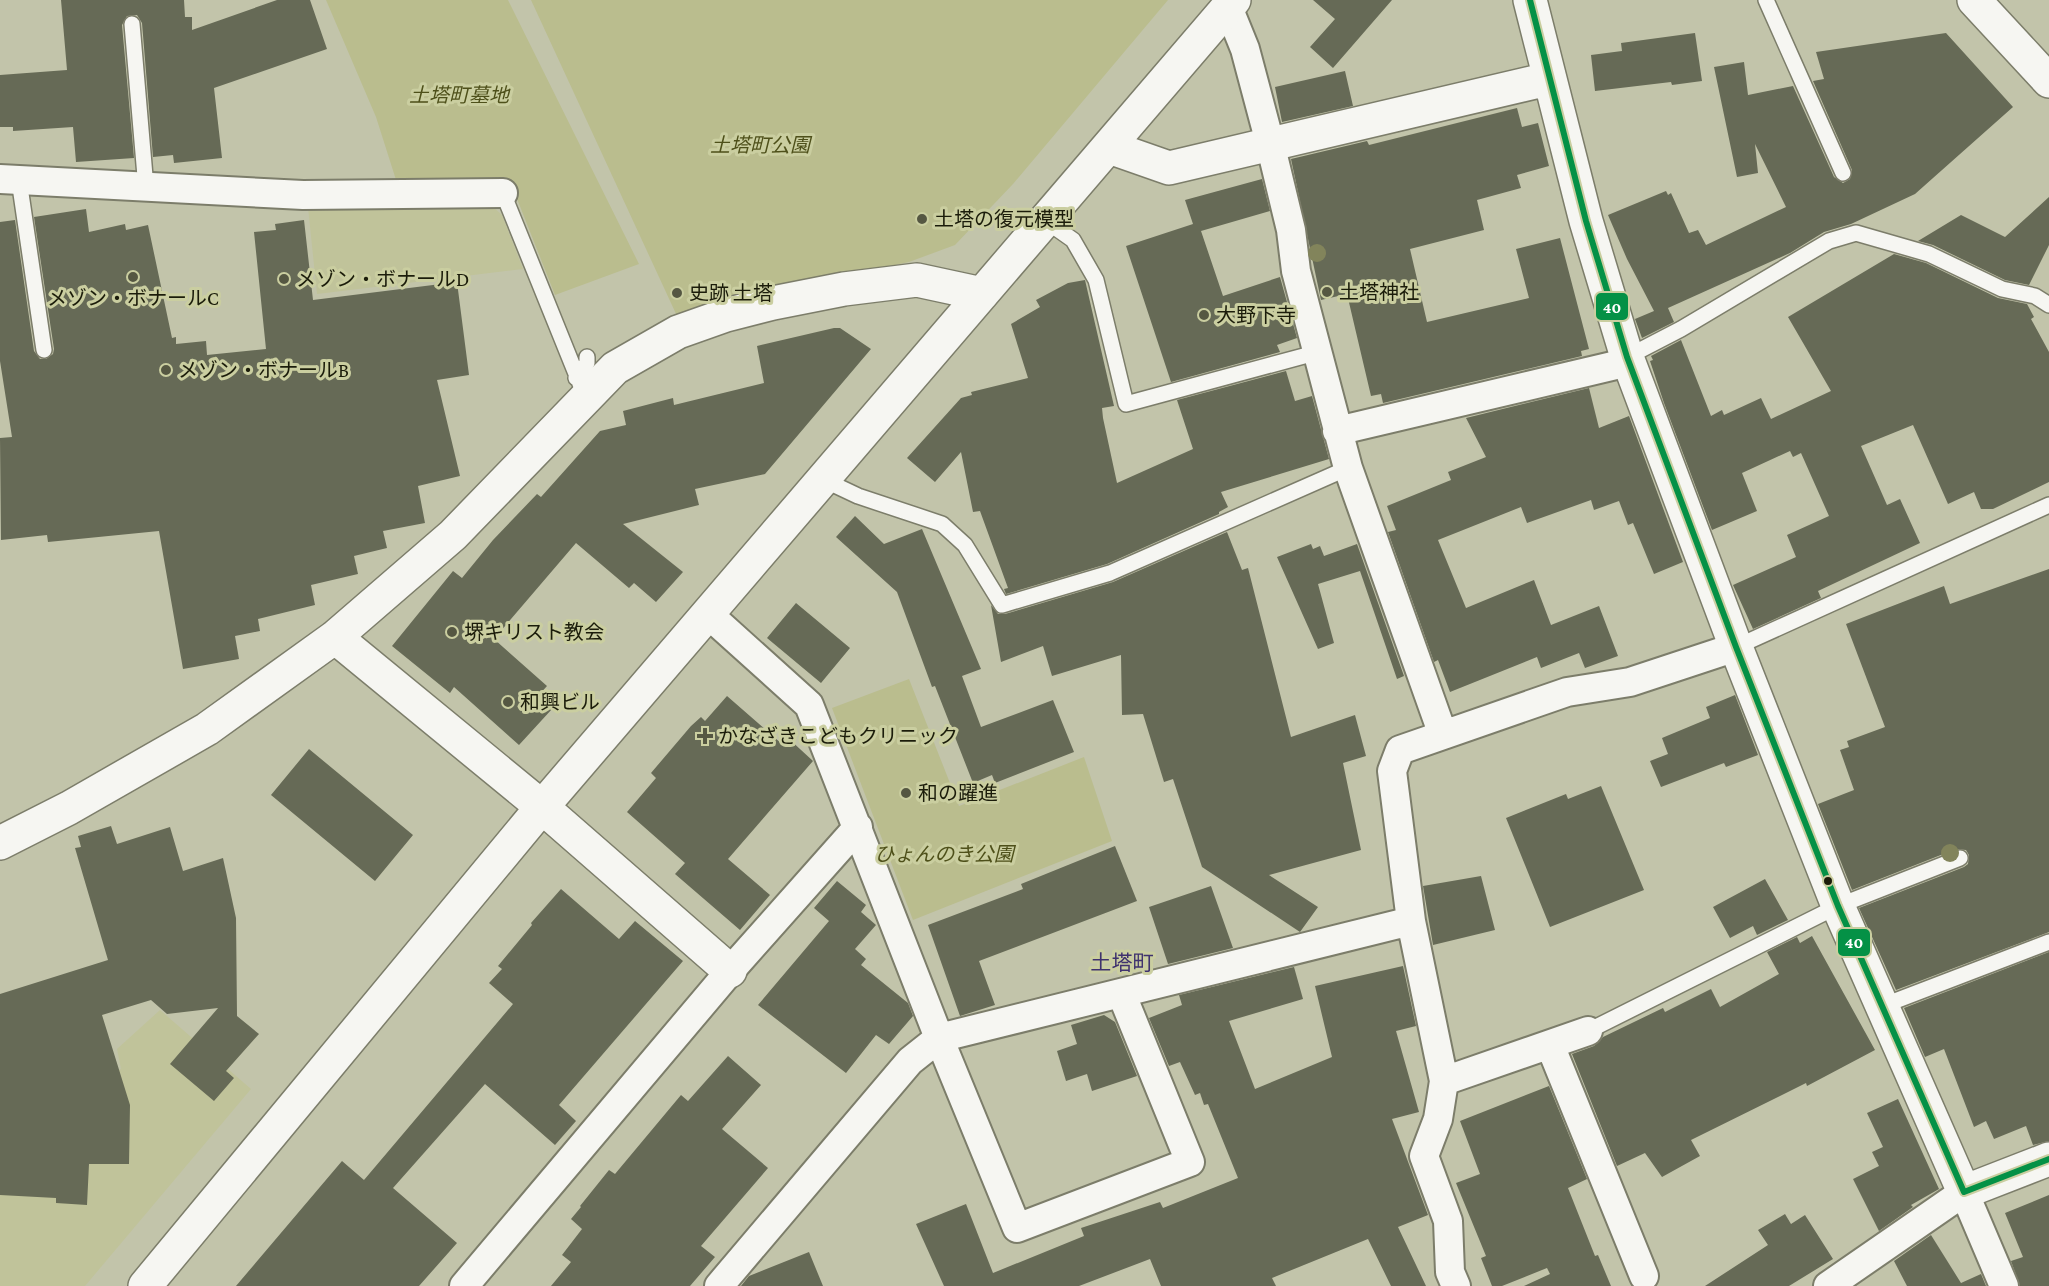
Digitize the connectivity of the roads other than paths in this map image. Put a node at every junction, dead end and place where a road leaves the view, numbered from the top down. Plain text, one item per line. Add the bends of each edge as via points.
1 (1530, 0) edge
2 (1766, 0) edge
3 (1974, 0) edge
4 (1231, 3) edge
5 (132, 24) dead end
6 (1548, 79) junction
7 (2049, 81) edge
8 (1270, 143) junction
9 (1108, 147) junction
10 (1843, 173) dead end
11 (9, 180) edge
12 (146, 188) junction
13 (503, 193) joint
14 (1046, 221) junction
15 (982, 294) junction
16 (2049, 305) edge
17 (44, 350) dead end
18 (1316, 353) junction
19 (587, 357) dead end
20 (1628, 359) junction
21 (581, 387) junction
22 (1337, 431) junction
23 (1348, 468) junction
24 (821, 479) junction
25 (2049, 505) edge
26 (708, 614) junction
27 (336, 637) junction
28 (1736, 647) junction
29 (1443, 735) junction
30 (542, 807) junction
31 (858, 827) junction
32 (0, 843) edge
33 (1960, 858) dead end
34 (1838, 906) junction
35 (1411, 921) junction
36 (2049, 942) edge
37 (730, 971) junction
38 (1122, 995) junction
39 (1882, 1006) junction
40 (1588, 1031) joint
41 (939, 1038) junction
42 (1550, 1046) junction
43 (1444, 1081) junction
44 (2049, 1159) edge
45 (1964, 1192) junction
46 (1646, 1281) edge
47 (145, 1286) edge
48 (464, 1286) edge
49 (720, 1286) edge
50 (1456, 1286) edge
51 (1828, 1286) edge
52 (2004, 1286) edge

1 - 6 street
2 - 10 lane
3 - 7 street
4 - 8 street
4 - 9 street
5 - 12 lane
6 - 8 street
6 - 20 street
8 - 9 street via 1169,168
8 - 18 street
9 - 14 street
11 - 12 street
11 - 17 lane
12 - 13 street via 303,195
13 - 21 lane
14 - 15 street
14 - 18 lane via 1073,240 1096,280 1126,404
15 - 21 street via 917,280 844,289 726,315 678,332
15 - 24 street
16 - 20 lane via 2035,296 2002,289 1929,254 1856,234 1829,241
18 - 22 street
19 - 21 lane
20 - 22 street
20 - 28 street
21 - 27 street via 453,535
22 - 23 street
23 - 24 lane via 1110,573 1002,605 965,545 942,524 858,496
23 - 29 street
24 - 26 street
25 - 28 lane
26 - 30 street
26 - 31 street via 809,705
27 - 30 street
27 - 32 street via 207,729
28 - 29 street via 1630,682 1568,692
28 - 34 street
29 - 35 street via 1400,750 1392,771
30 - 37 street
30 - 47 street
31 - 37 street
31 - 41 street
33 - 34 lane
34 - 39 street
34 - 40 lane
35 - 38 street
35 - 43 street
36 - 39 lane
37 - 48 street
38 - 41 street
38 - 41 street via 1190,1162 1017,1228
39 - 45 street
40 - 42 street
41 - 49 street via 910,1061
42 - 43 street
42 - 46 street
43 - 50 street via 1438,1119 1424,1156 1448,1221 1450,1272
44 - 45 street
45 - 51 street
45 - 52 street

